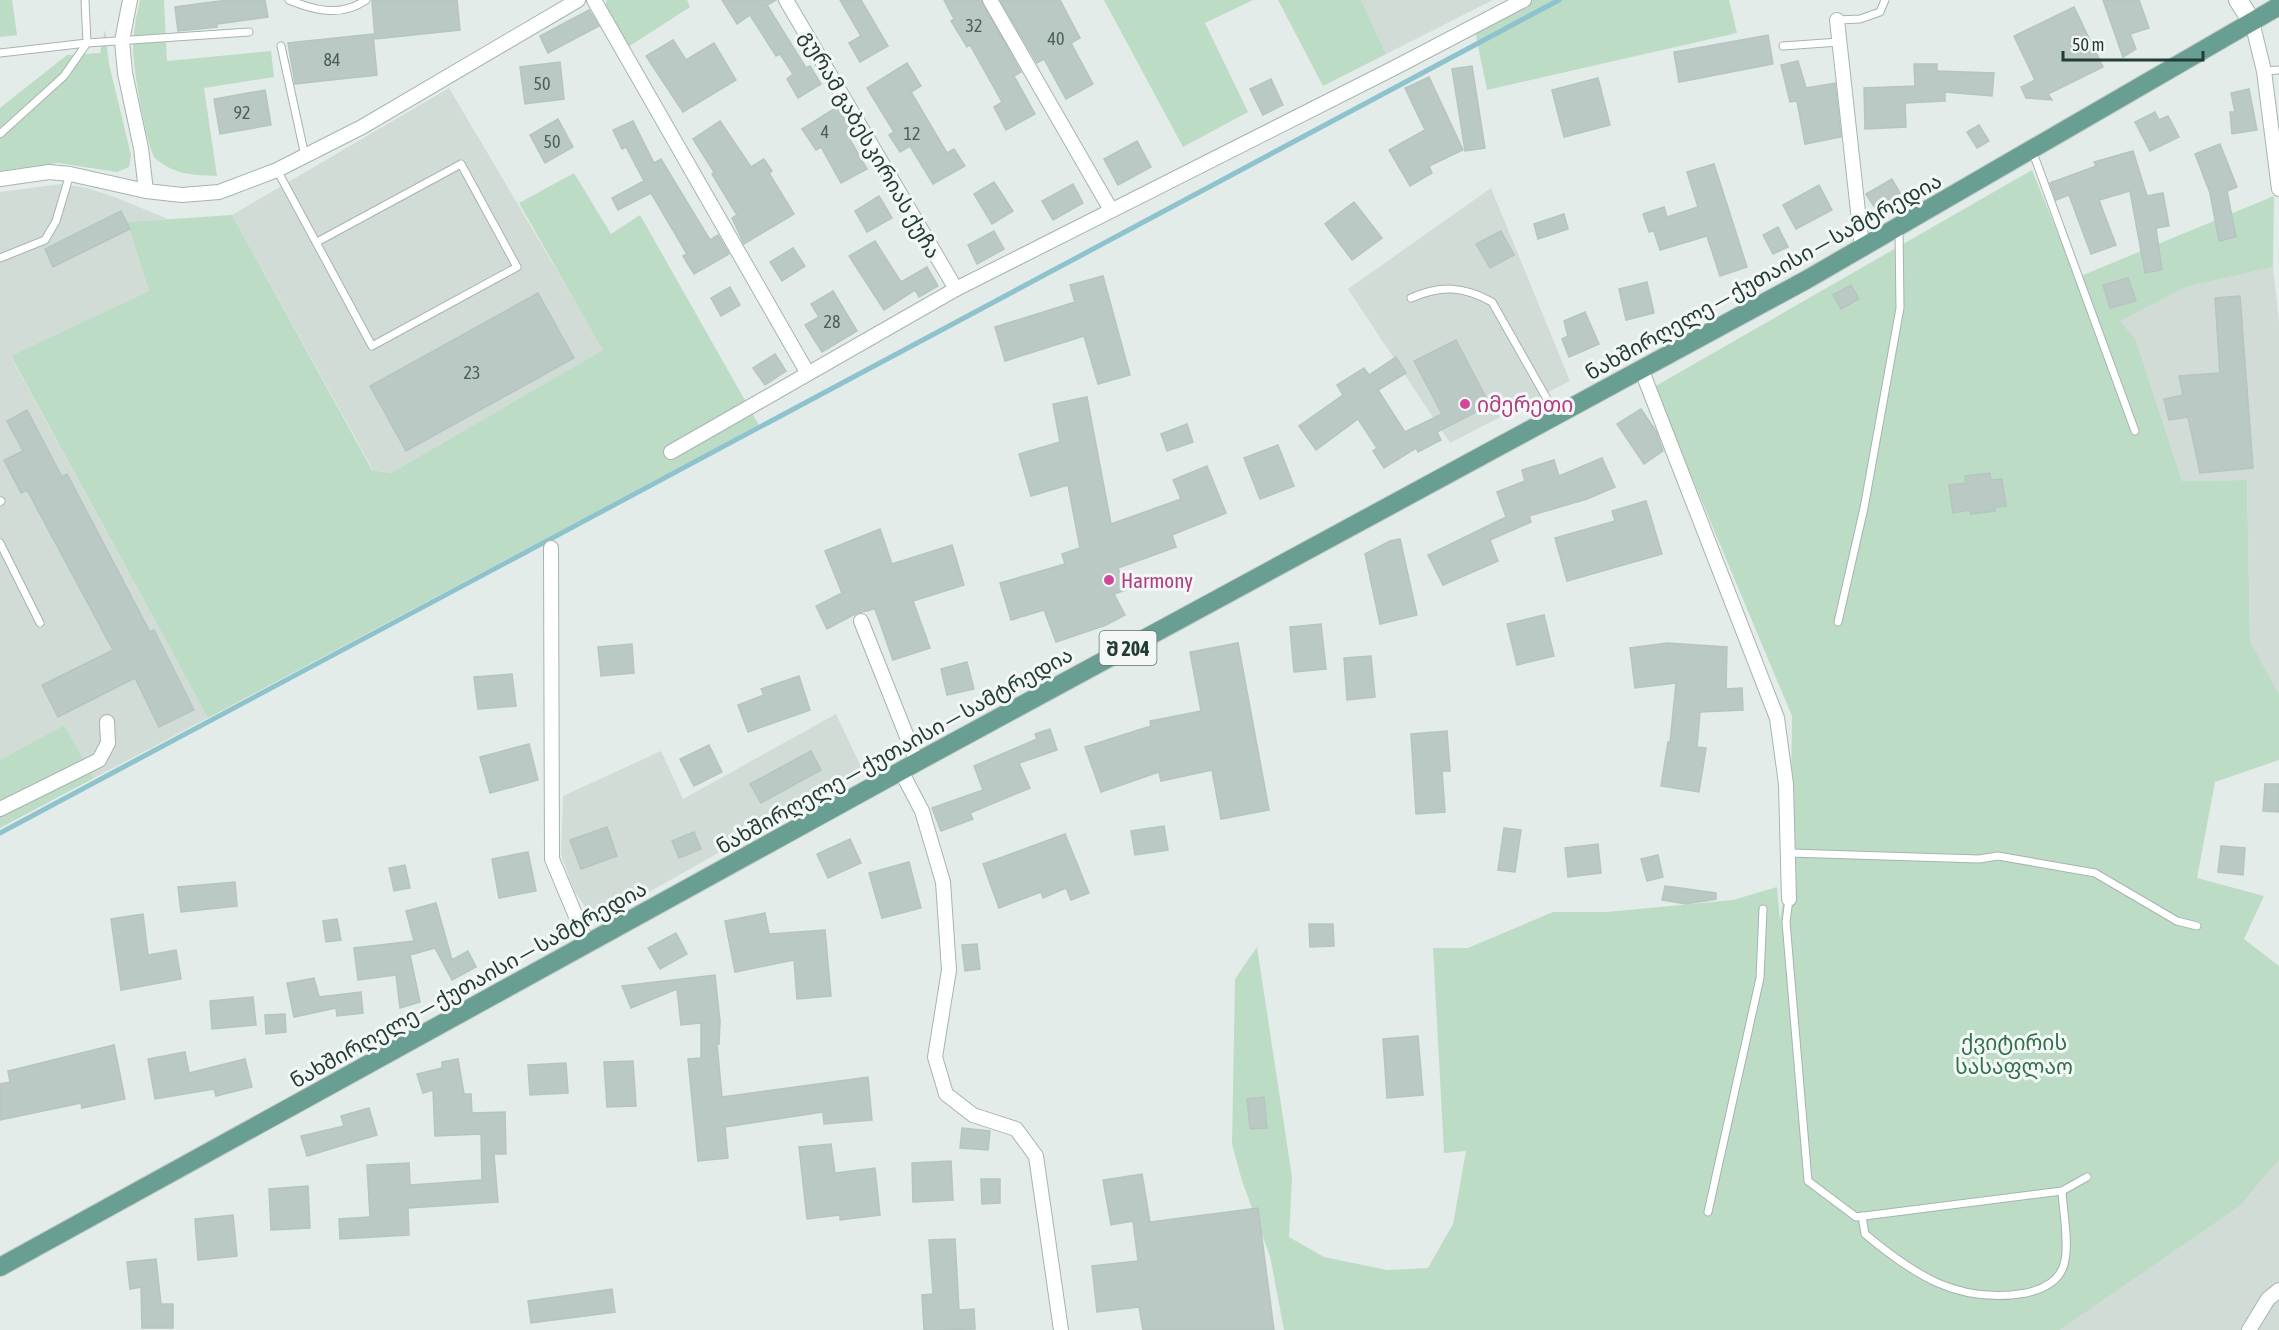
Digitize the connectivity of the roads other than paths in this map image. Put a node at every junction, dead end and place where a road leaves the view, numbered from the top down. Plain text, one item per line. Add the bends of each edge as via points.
1 (85, 0) edge
2 (130, 0) edge
3 (290, 0) edge
4 (366, 0) edge
5 (578, 0) edge
6 (594, 0) edge
7 (786, 0) edge
8 (990, 0) edge
9 (1524, 0) edge
10 (1885, 0) edge
11 (2238, 0) edge
12 (2279, 6) edge
13 (1837, 20) joint
14 (2252, 22) junction
15 (249, 32) dead end
16 (123, 41) junction
17 (1839, 42) junction
18 (87, 43) junction
19 (281, 46) dead end
20 (1783, 46) dead end
21 (0, 53) edge
22 (2279, 70) edge
23 (2264, 71) junction
24 (0, 134) edge
25 (2032, 150) junction
26 (305, 156) junction
27 (277, 170) junction
28 (70, 174) junction
29 (0, 179) edge
30 (2279, 189) edge
31 (146, 191) junction
32 (1111, 210) junction
33 (1899, 226) junction
34 (317, 242) junction
35 (1862, 248) junction
36 (0, 258) edge
37 (956, 289) junction
38 (1411, 298) dead end
39 (1642, 371) junction
40 (807, 372) junction
41 (1557, 416) junction
42 (2135, 431) dead end
43 (671, 452) dead end
44 (0, 543) edge
45 (550, 548) dead end
46 (861, 621) dead end
47 (1838, 622) dead end
48 (40, 623) dead end
49 (107, 722) dead end
50 (909, 767) junction
51 (0, 809) edge
52 (1790, 853) junction
53 (1789, 899) joint
54 (1763, 909) dead end
55 (2196, 926) dead end
56 (587, 943) junction
57 (2087, 1177) dead end
58 (2062, 1191) junction
59 (1708, 1212) dead end
60 (1862, 1216) junction
61 (0, 1267) edge
62 (2279, 1290) edge
63 (1060, 1330) edge
64 (2249, 1330) edge

1 - 18 lane
2 - 16 street
3 - 4 lane via 334,12 354,8
5 - 26 street via 362,127
6 - 40 street
7 - 37 street, გურამ გაბესკირიას ქუჩა
8 - 32 street
9 - 32 street
10 - 13 lane via 1880,12 1860,19
11 - 14 street
12 - 14 main road, ნახშირღელე — ქუთაისი — სამტრედია / შ 204
13 - 17 street
14 - 23 street
14 - 25 main road, ნახშირღელე — ქუთაისი — სამტრედია / შ 204
15 - 16 lane
16 - 18 lane
16 - 31 street
17 - 20 lane
17 - 35 street
18 - 21 lane
18 - 24 lane via 64,76
19 - 26 lane
22 - 23 lane
23 - 30 street
25 - 33 main road, ნახშირღელე — ქუთაისი — სამტრედია / შ 204
25 - 42 lane
26 - 27 street
27 - 31 street via 219,192 182,195
27 - 34 lane
28 - 29 street via 49,172
28 - 31 street
28 - 36 lane via 56,221 45,240
32 - 37 street
33 - 35 main road, ნახშირღელე — ქუთაისი — სამტრედია / შ 204
33 - 47 lane via 1900,308 1864,508
34 - 34 lane via 372,346 517,267 461,164
35 - 39 main road, ნახშირღელე — ქუთაისი — სამტრედია / შ 204
37 - 40 street
38 - 41 lane via 1430,290 1455,287 1492,302
39 - 41 main road, ნახშირღელე — ქუთაისი — სამტრედია / შ 204
39 - 52 street via 1777,718
40 - 43 street
41 - 50 main road, ნახშირღელე — ქუთაისი — სამტრედია / შ 204
44 - 48 lane
45 - 56 street via 552,859
46 - 50 street
49 - 51 street via 108,743 99,760
50 - 56 main road, ნახშირღელე — ქუთაისი — სამტრედია / შ 204
50 - 63 street via 943,882 949,970 935,1057 946,1094 973,1114 1016,1128 1036,1156
52 - 53 street
52 - 55 lane via 1979,859 1998,856 2041,863 2095,873 2177,921
53 - 60 lane via 1786,922 1808,1181 1856,1217
54 - 59 lane via 1760,978
56 - 61 main road, ნახშირღელე — ქუთაისი — სამტრედია / შ 204
57 - 58 lane
58 - 60 lane
58 - 60 lane via 2065,1260 2057,1278 2041,1290 2004,1297 1971,1295 1921,1276 1865,1234
62 - 64 street via 2268,1299

